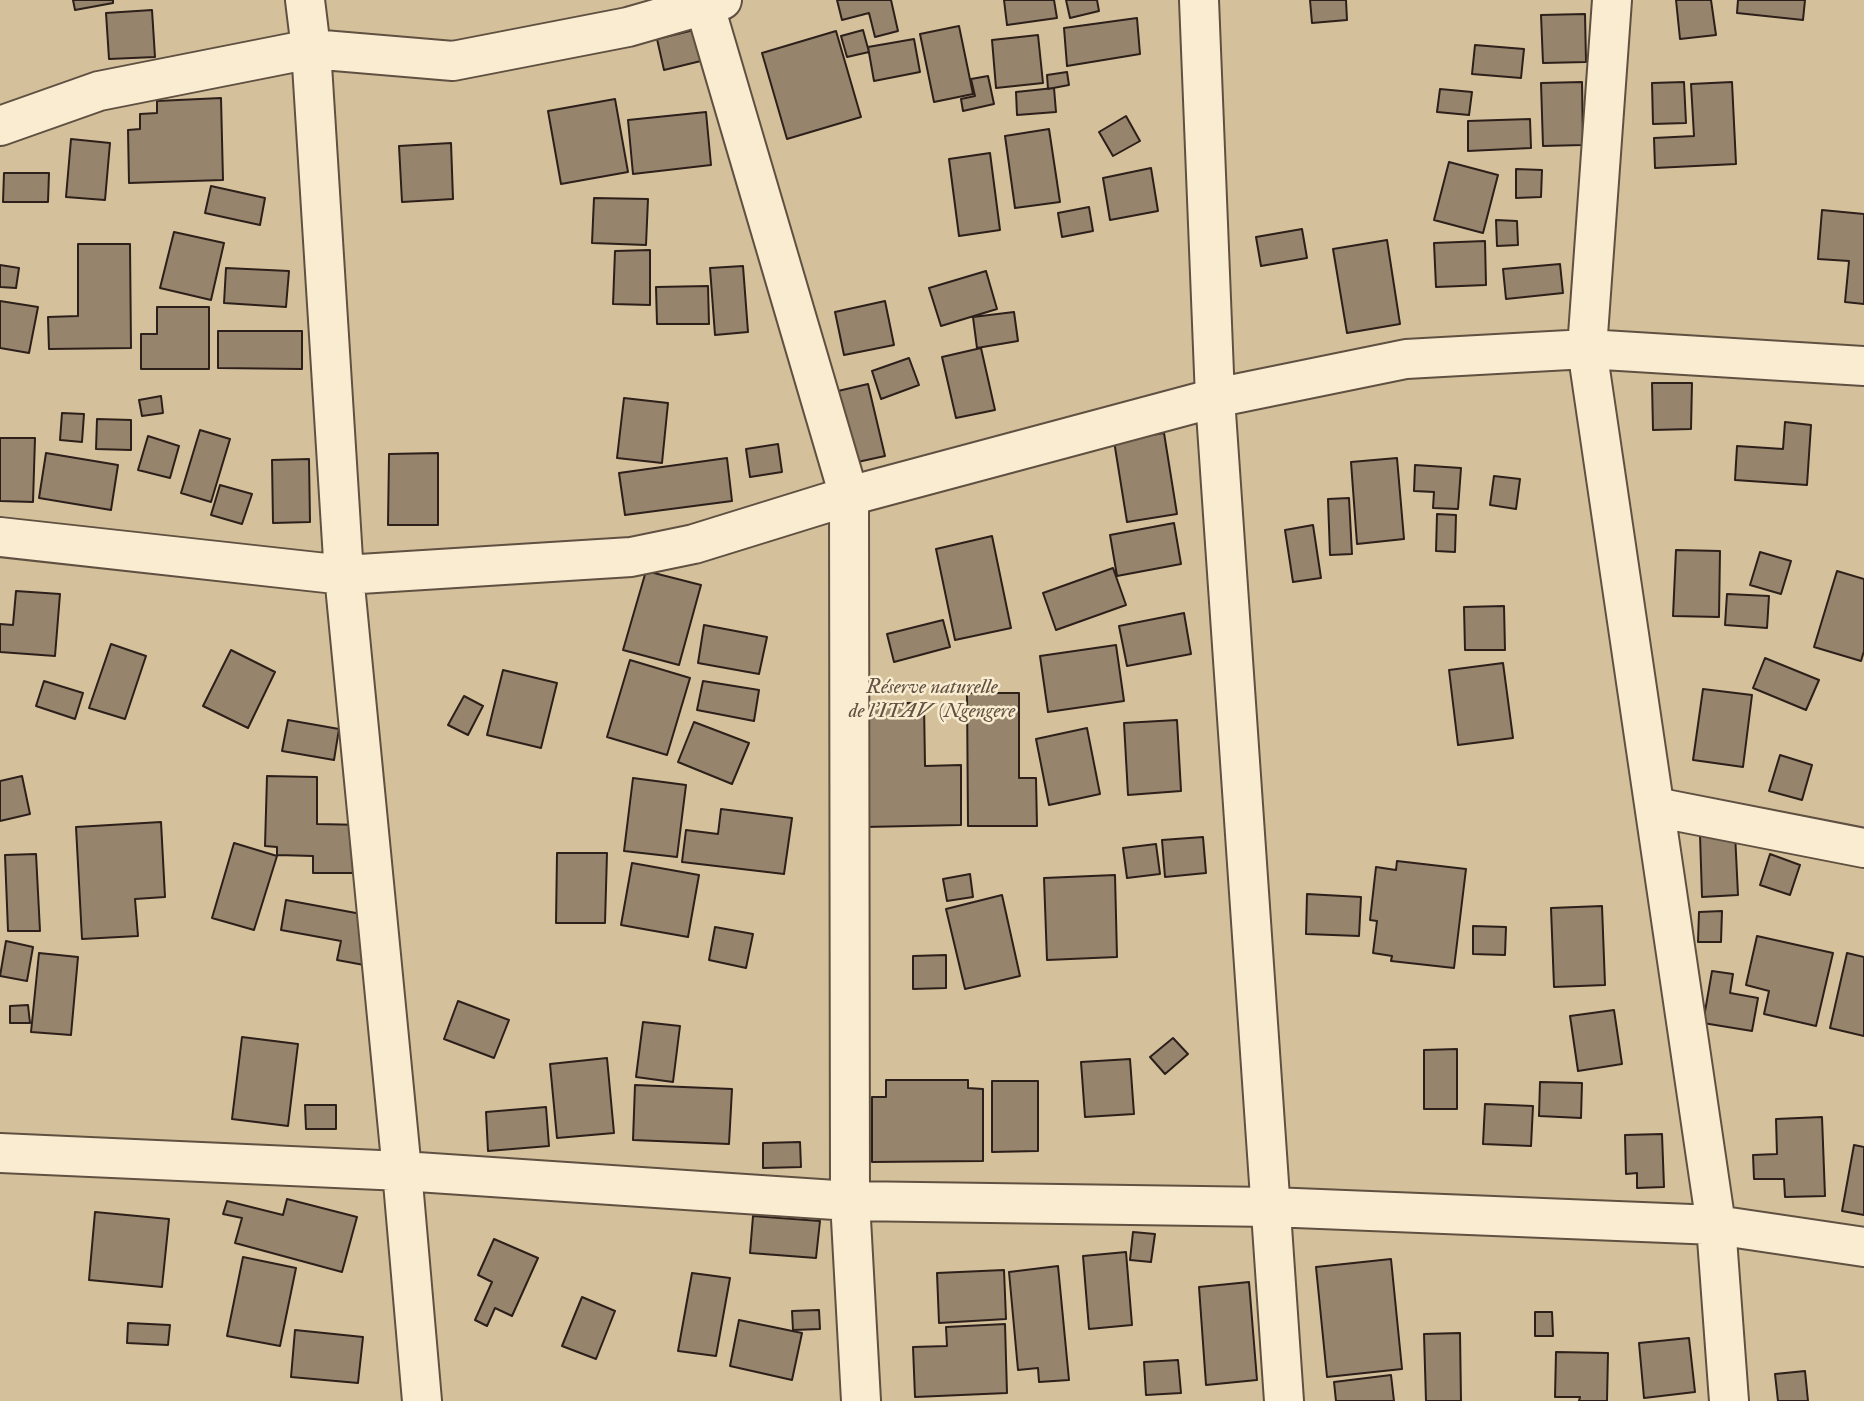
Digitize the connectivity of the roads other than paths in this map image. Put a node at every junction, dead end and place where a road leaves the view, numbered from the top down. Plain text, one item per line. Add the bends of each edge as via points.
1 (305, 0) edge
2 (1199, 0) edge
3 (1612, 0) edge
4 (710, 2) edge
5 (311, 49) junction
6 (0, 126) edge
7 (1587, 349) junction
8 (1864, 366) edge
9 (1214, 398) junction
10 (849, 496) junction
11 (0, 537) edge
12 (344, 575) junction
13 (1655, 807) junction
14 (1864, 848) edge
15 (0, 1153) edge
16 (402, 1171) junction
17 (850, 1201) junction
18 (1271, 1207) junction
19 (1716, 1224) junction
20 (1864, 1247) edge
21 (422, 1401) edge
22 (862, 1401) edge
23 (1284, 1401) edge
24 (1730, 1401) edge

1 - 5 street
2 - 9 street
3 - 7 street
4 - 5 street via 628,27 453,61
4 - 10 street
5 - 6 street via 99,91
5 - 12 street
7 - 8 street
7 - 9 street via 1406,359
7 - 13 street
9 - 10 street
9 - 18 street
10 - 12 street via 694,544 631,557
10 - 17 street
11 - 12 street
12 - 16 street
13 - 14 street
13 - 19 street
15 - 16 street
16 - 17 street
16 - 21 street
17 - 18 street
17 - 22 street
18 - 19 street
18 - 23 street
19 - 20 street
19 - 24 street

